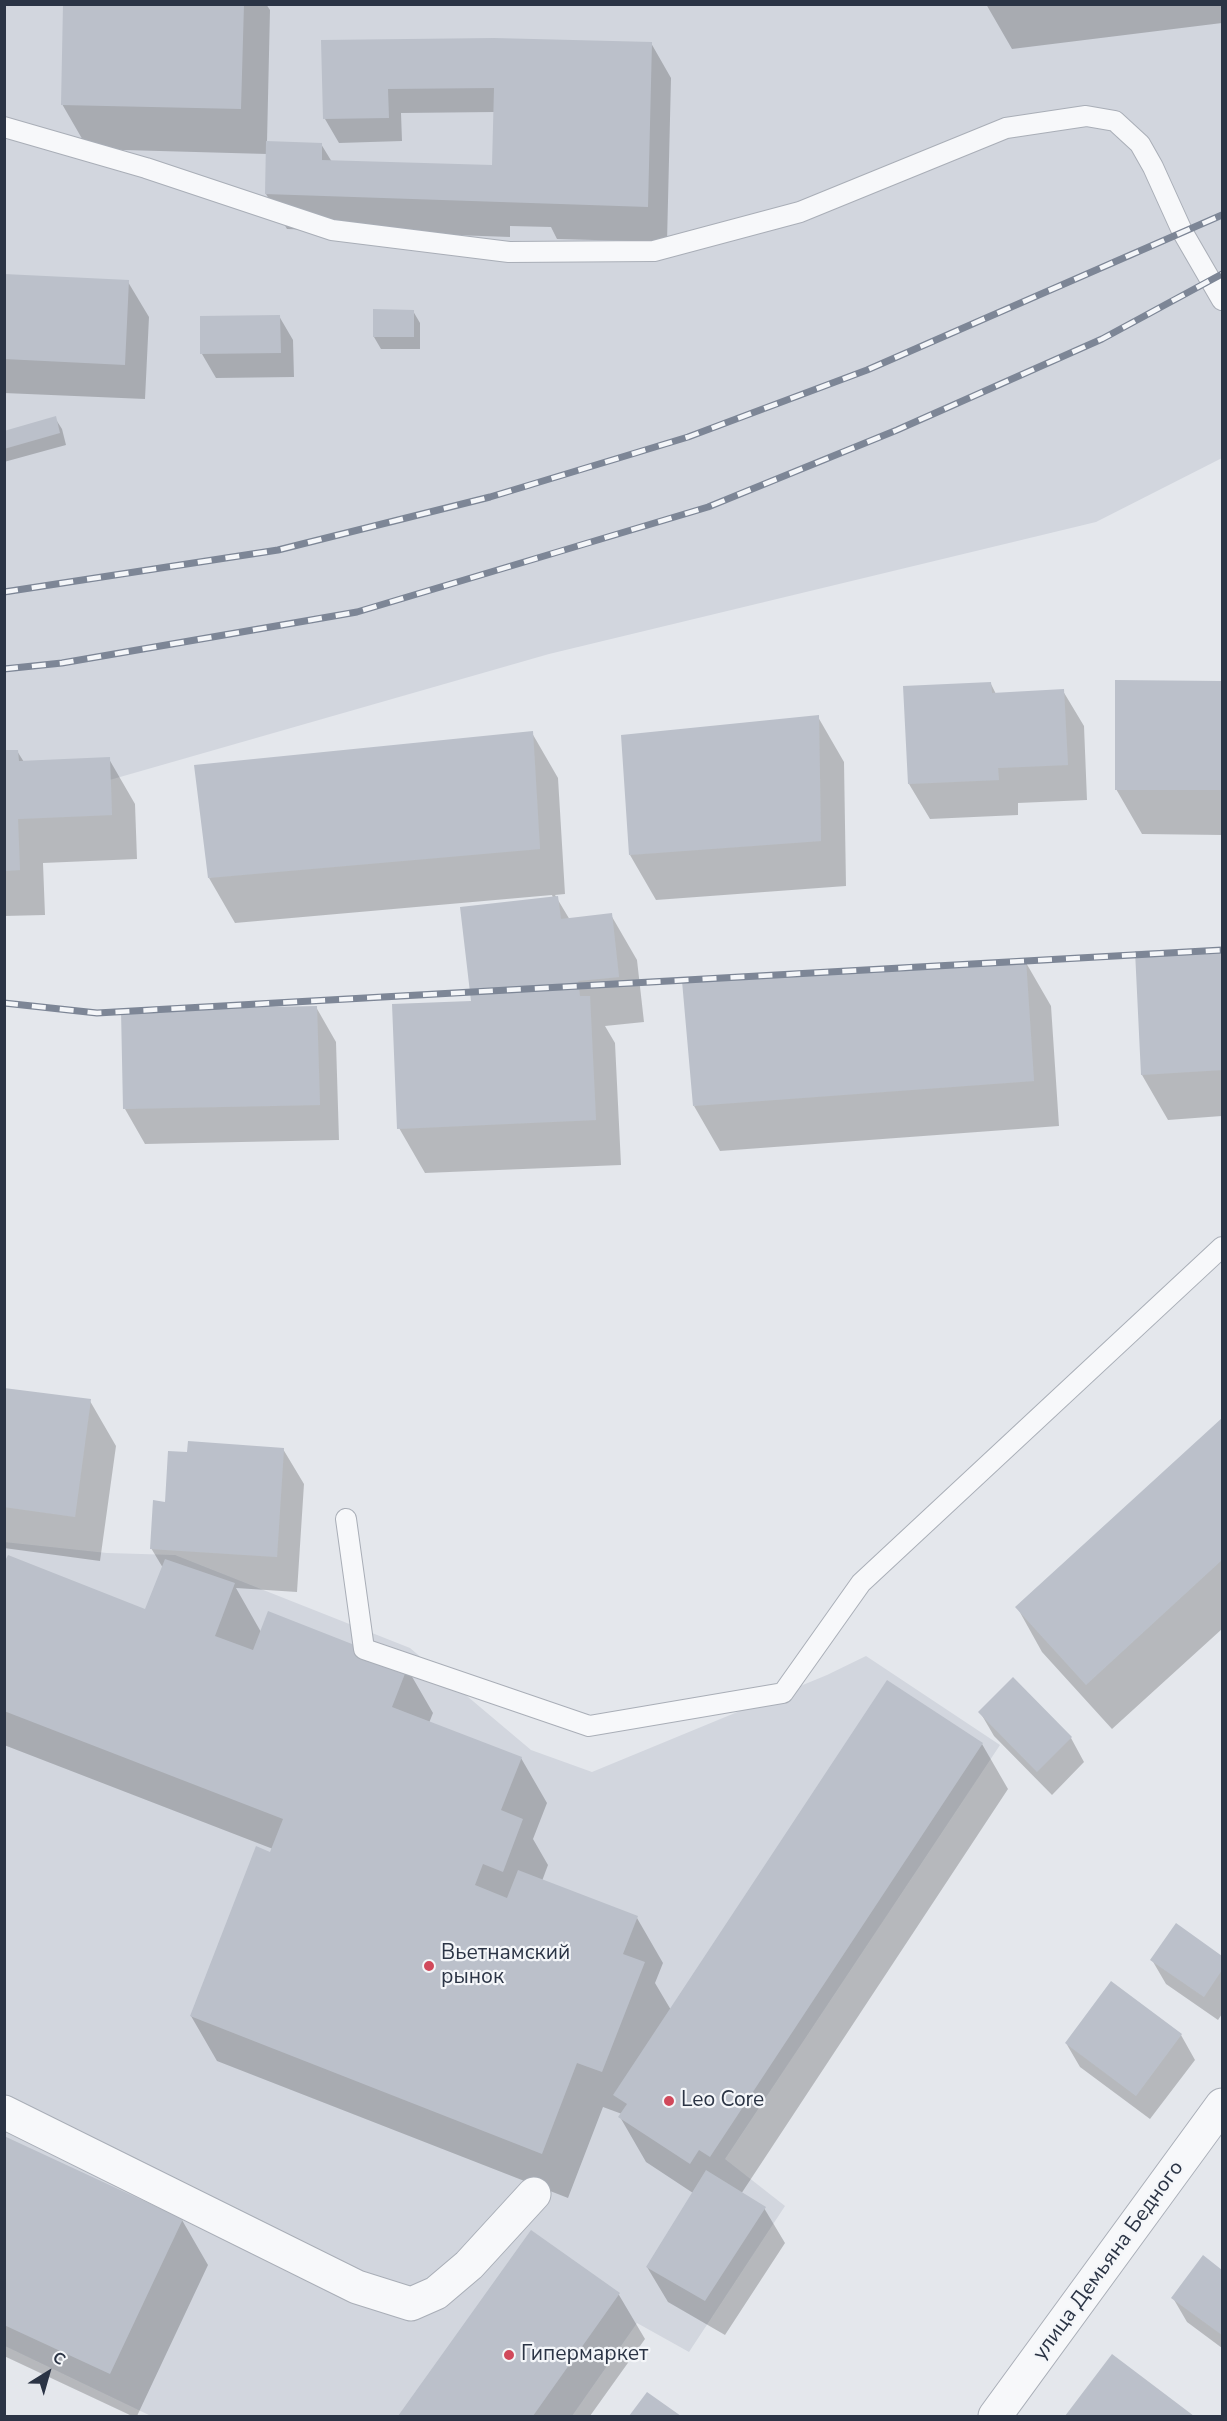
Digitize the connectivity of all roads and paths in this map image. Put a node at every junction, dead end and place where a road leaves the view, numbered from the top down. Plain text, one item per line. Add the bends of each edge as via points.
1 (4, 127) edge
2 (1222, 300) edge
3 (1222, 1247) edge
4 (346, 1519) dead end
5 (1222, 2105) edge
6 (4, 2112) edge
7 (534, 2194) dead end
8 (995, 2416) edge

1 - 2 lane via 146,168 332,231 509,252 654,251 800,212 1006,128 1086,116 1114,121 1140,144 1182,231
3 - 4 lane via 861,1583 783,1693 589,1726 364,1649
5 - 8 street, улица Демьяна Бедного
6 - 7 street via 357,2287 411,2304 436,2294 469,2265

